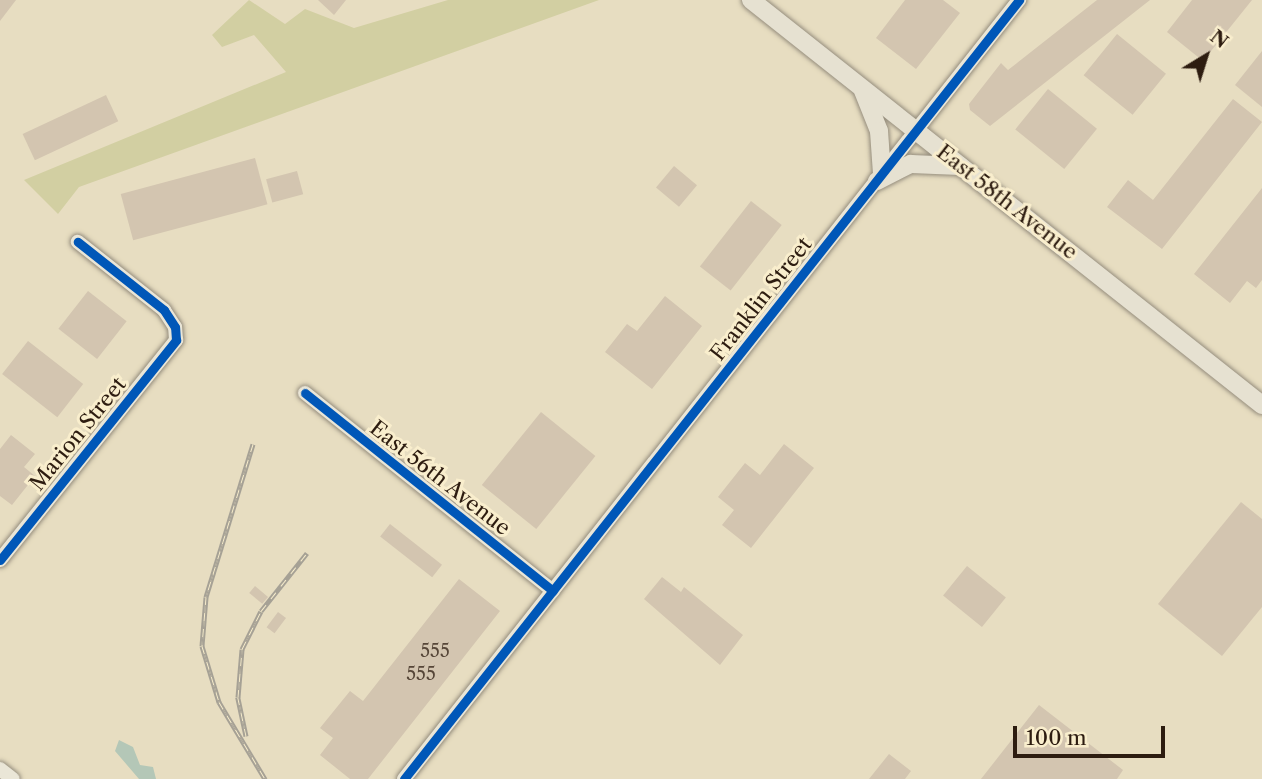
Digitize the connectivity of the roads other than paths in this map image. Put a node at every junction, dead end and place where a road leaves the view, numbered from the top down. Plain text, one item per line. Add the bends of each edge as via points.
1 (751, 0) edge
2 (1019, 0) edge
3 (861, 88) junction
4 (916, 131) junction
5 (961, 166) junction
6 (880, 177) junction
7 (78, 242) dead end
8 (305, 393) dead end
9 (1262, 405) edge
10 (0, 560) edge
11 (553, 591) junction
12 (0, 769) edge
13 (13, 779) edge
14 (404, 779) edge

1 - 3 main road, East 58th Avenue
2 - 4 street, Franklin Street
3 - 4 main road, East 58th Avenue
3 - 6 main road via 879,131
4 - 5 main road, East 58th Avenue
4 - 6 street, Franklin Street
5 - 6 main road via 911,164
5 - 9 main road, East 58th Avenue
6 - 11 street, Franklin Street
7 - 10 street, Marion Street via 164,310 175,327 176,340
8 - 11 street, East 56th Avenue
11 - 14 street, Franklin Street
12 - 13 street

